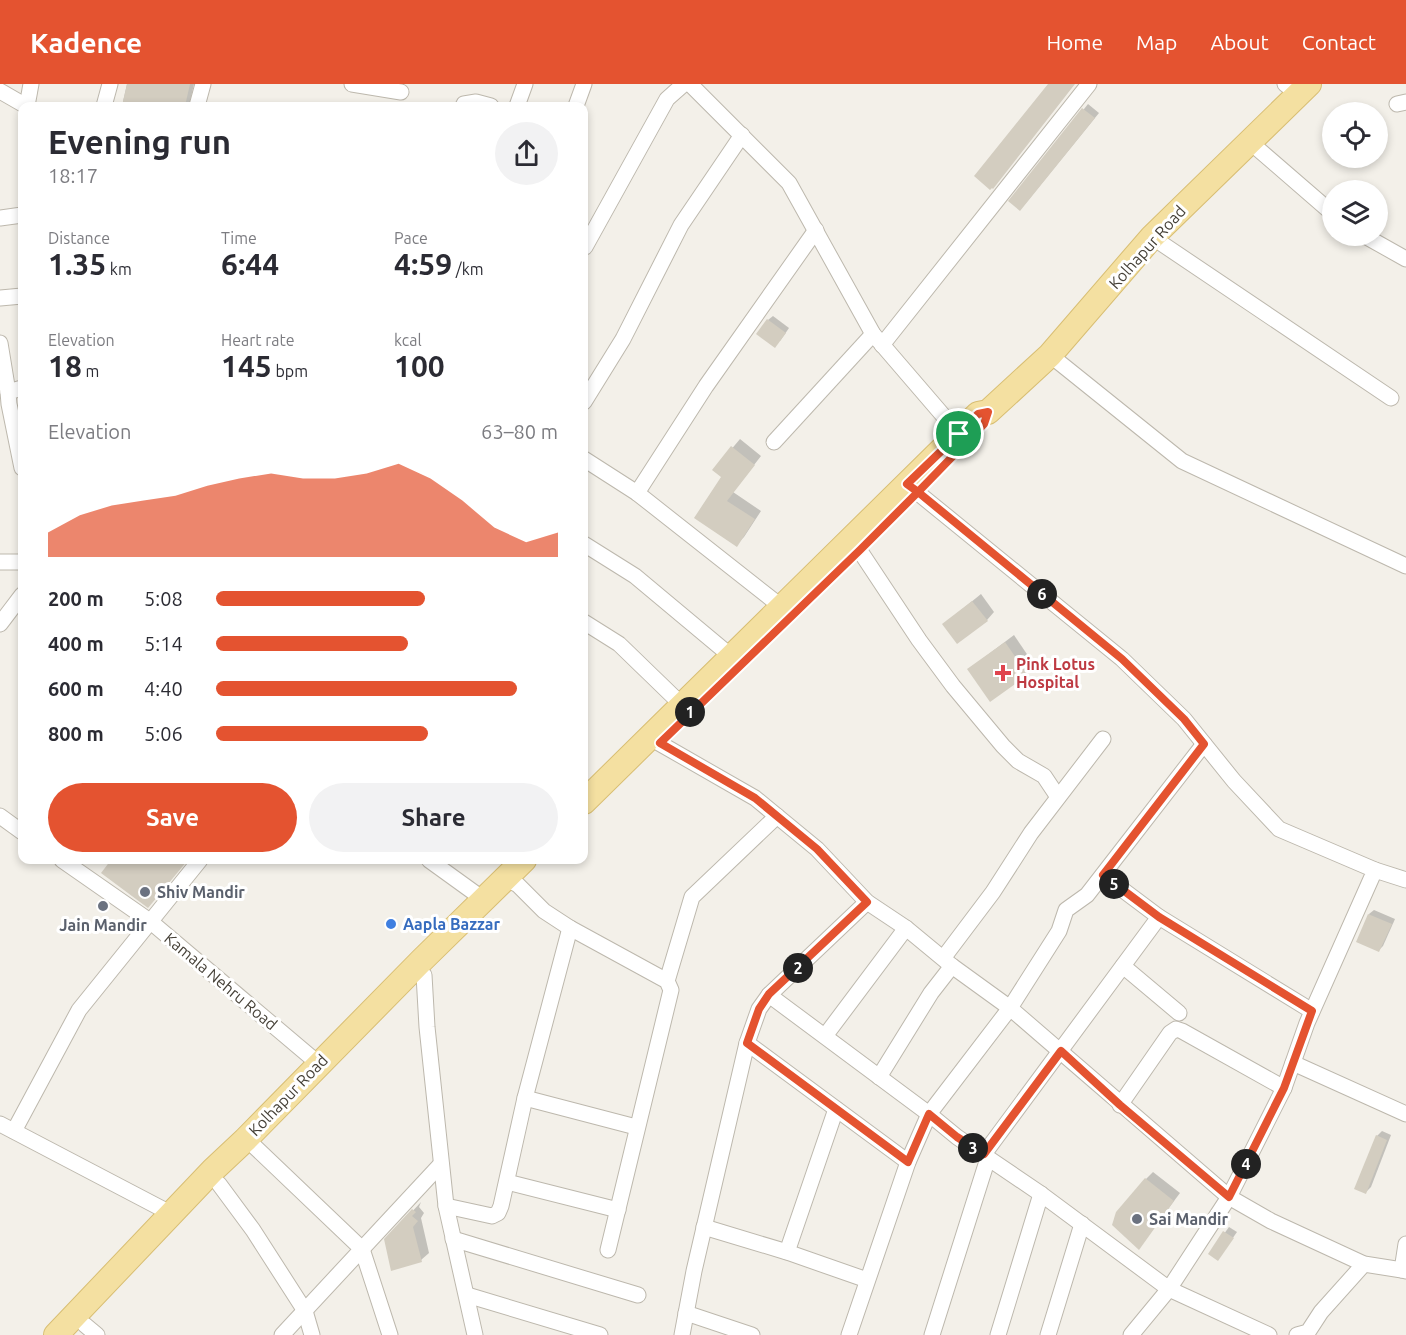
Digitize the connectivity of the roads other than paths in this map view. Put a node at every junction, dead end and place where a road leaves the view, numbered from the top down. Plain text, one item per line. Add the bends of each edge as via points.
1 (31, 84) edge
2 (110, 84) edge
3 (203, 84) edge
4 (352, 84) edge
5 (525, 84) edge
6 (584, 84) edge
7 (684, 84) edge
8 (690, 84) edge
9 (1089, 84) edge
10 (1297, 87) edge
11 (0, 91) edge
12 (401, 94) edge
13 (20, 102) edge
14 (28, 102) edge
15 (105, 102) edge
16 (198, 102) edge
17 (518, 102) edge
18 (577, 102) edge
19 (742, 135) junction
20 (1250, 141) junction
21 (1322, 204) edge
22 (18, 216) edge
23 (0, 218) edge
24 (816, 230) junction
25 (1152, 237) junction
26 (588, 241) edge
27 (1383, 246) edge
28 (1406, 259) edge
29 (18, 296) edge
30 (0, 298) edge
31 (878, 340) junction
32 (0, 343) edge
33 (1050, 355) junction
34 (1, 363) edge
35 (588, 396) edge
36 (10, 397) edge
37 (1391, 398) dead end
38 (988, 412) junction
39 (959, 434) junction
40 (774, 442) dead end
41 (18, 444) edge
42 (588, 462) edge
43 (912, 488) junction
44 (637, 493) junction
45 (588, 547) edge
46 (860, 550) junction
47 (0, 562) edge
48 (18, 562) edge
49 (1406, 566) edge
50 (18, 600) edge
51 (783, 608) junction
52 (0, 624) edge
53 (588, 625) edge
54 (732, 657) junction
55 (682, 705) junction
56 (1103, 739) dead end
57 (660, 743) junction
58 (1204, 744) junction
59 (1058, 797) junction
60 (588, 798) edge
61 (588, 814) edge
62 (0, 816) edge
63 (777, 816) junction
64 (18, 829) edge
65 (68, 864) edge
66 (197, 864) edge
67 (435, 864) edge
68 (522, 864) edge
69 (536, 864) edge
70 (1375, 870) junction
71 (1103, 875) junction
72 (1406, 880) edge
73 (511, 882) junction
74 (483, 899) junction
75 (867, 902) junction
76 (1159, 917) junction
77 (151, 922) junction
78 (570, 928) junction
79 (906, 928) junction
80 (948, 962) junction
81 (1123, 966) junction
82 (424, 975) junction
83 (667, 981) junction
84 (769, 994) junction
85 (1010, 1008) junction
86 (1312, 1011) junction
87 (1179, 1013) dead end
88 (825, 1036) junction
89 (747, 1043) junction
90 (1061, 1051) junction
91 (1293, 1063) junction
92 (319, 1064) junction
93 (879, 1077) junction
94 (1284, 1088) junction
95 (525, 1098) junction
96 (1120, 1105) junction
97 (836, 1109) junction
98 (929, 1114) junction
99 (1406, 1114) edge
100 (636, 1127) junction
101 (7, 1128) edge
102 (255, 1147) junction
103 (986, 1156) junction
104 (908, 1162) junction
105 (441, 1164) junction
106 (507, 1182) junction
107 (219, 1184) junction
108 (1041, 1194) junction
109 (1229, 1197) junction
110 (446, 1206) junction
111 (618, 1210) junction
112 (170, 1214) junction
113 (1082, 1224) junction
114 (704, 1227) junction
115 (453, 1239) junction
116 (1406, 1244) edge
117 (362, 1249) junction
118 (608, 1250) dead end
119 (787, 1252) junction
120 (1364, 1264) junction
121 (1405, 1269) edge
122 (867, 1280) junction
123 (1169, 1289) junction
124 (467, 1295) junction
125 (638, 1295) dead end
126 (305, 1311) junction
127 (686, 1313) junction
128 (1247, 1331) edge
129 (85, 1332) edge
130 (56, 1335) edge
131 (282, 1335) edge
132 (312, 1335) edge
133 (390, 1335) edge
134 (475, 1335) edge
135 (600, 1335) edge
136 (682, 1335) edge
137 (752, 1335) edge
138 (849, 1335) edge
139 (932, 1335) edge
140 (998, 1335) edge
141 (1048, 1335) edge
142 (1131, 1335) edge
143 (1269, 1335) edge
144 (1297, 1335) edge

1 - 14 street
2 - 15 street
3 - 16 street
4 - 12 street
5 - 17 street
6 - 18 street
7 - 26 street via 667,99
8 - 19 street
9 - 31 street
10 - 20 main road, Kolhapur Road
11 - 13 street
19 - 24 street via 789,183
19 - 35 street via 681,225 623,339
20 - 21 street
20 - 25 main road, Kolhapur Road
22 - 23 street
24 - 31 street
24 - 44 street via 706,386
25 - 33 main road, Kolhapur Road
25 - 37 street
27 - 28 street
29 - 30 street
31 - 39 street
31 - 40 street
32 - 34 street
33 - 38 main road, Kolhapur Road
33 - 49 street via 1182,461
34 - 36 street
36 - 41 street
38 - 39 main road, Kolhapur Road via 978,414
38 - 43 main road, Kolhapur Road via 984,424
39 - 43 main road, Kolhapur Road
42 - 44 street
43 - 46 main road, Kolhapur Road
43 - 51 main road, Kolhapur Road
43 - 58 street via 1122,659
44 - 51 street
45 - 54 street via 634,576
46 - 57 main road, Kolhapur Road
46 - 59 street via 953,686 1003,746 1018,761 1044,776
47 - 48 street
50 - 52 street
51 - 54 main road, Kolhapur Road
53 - 55 street via 619,644
54 - 55 main road, Kolhapur Road
55 - 60 main road, Kolhapur Road
56 - 59 street
57 - 61 main road, Kolhapur Road
57 - 63 street via 755,798
58 - 70 street via 1279,829
58 - 71 street
59 - 80 street via 1030,833
62 - 64 street
63 - 75 street via 817,849
63 - 83 street via 692,897
65 - 77 street, Kamala Nehru Road
66 - 77 street
67 - 74 street
68 - 73 main road, Kolhapur Road
69 - 73 main road, Kolhapur Road
70 - 72 street
70 - 86 street
71 - 76 street
71 - 85 street via 1087,896 1066,910 1059,931
73 - 74 main road, Kolhapur Road
73 - 78 street
73 - 82 main road, Kolhapur Road
74 - 92 main road, Kolhapur Road
75 - 79 street
75 - 84 street
76 - 81 street
76 - 86 street
77 - 92 street, Kamala Nehru Road
77 - 101 street via 79,1010
78 - 83 street
78 - 95 street
79 - 80 street
79 - 88 street
80 - 85 street
80 - 93 street
81 - 87 street
81 - 90 street
82 - 102 main road, Kolhapur Road
82 - 105 street
83 - 100 street via 671,990
84 - 88 street
84 - 89 street
85 - 90 street
85 - 98 street
86 - 91 street
88 - 93 street
89 - 97 street
89 - 114 street
90 - 96 street
90 - 103 street
91 - 94 street
91 - 99 street
92 - 112 main road, Kolhapur Road
93 - 98 street
94 - 96 street via 1176,1029
94 - 109 street
95 - 100 street
95 - 106 street
96 - 109 street
97 - 104 street
97 - 119 street
98 - 103 street
98 - 104 street
100 - 111 street
101 - 112 street
102 - 107 main road, Kolhapur Road
102 - 117 street
103 - 108 street
103 - 139 street
104 - 122 street
105 - 110 street
105 - 117 street
106 - 110 street via 498,1213 492,1216
106 - 111 street
107 - 126 street
107 - 129 main road, Kolhapur Road
108 - 113 street
108 - 140 street
109 - 120 street
109 - 123 street
110 - 115 street
111 - 118 street
112 - 130 main road, Kolhapur Road
113 - 123 street
113 - 141 street
114 - 119 street
114 - 127 street
115 - 124 street
115 - 125 street
116 - 121 street
117 - 126 street
117 - 133 street
119 - 122 street
120 - 121 street
120 - 144 street via 1308,1332
122 - 138 street
123 - 128 street
123 - 142 street
124 - 134 street
124 - 135 street
126 - 131 street
126 - 132 street
127 - 136 street
127 - 137 street
128 - 143 street

